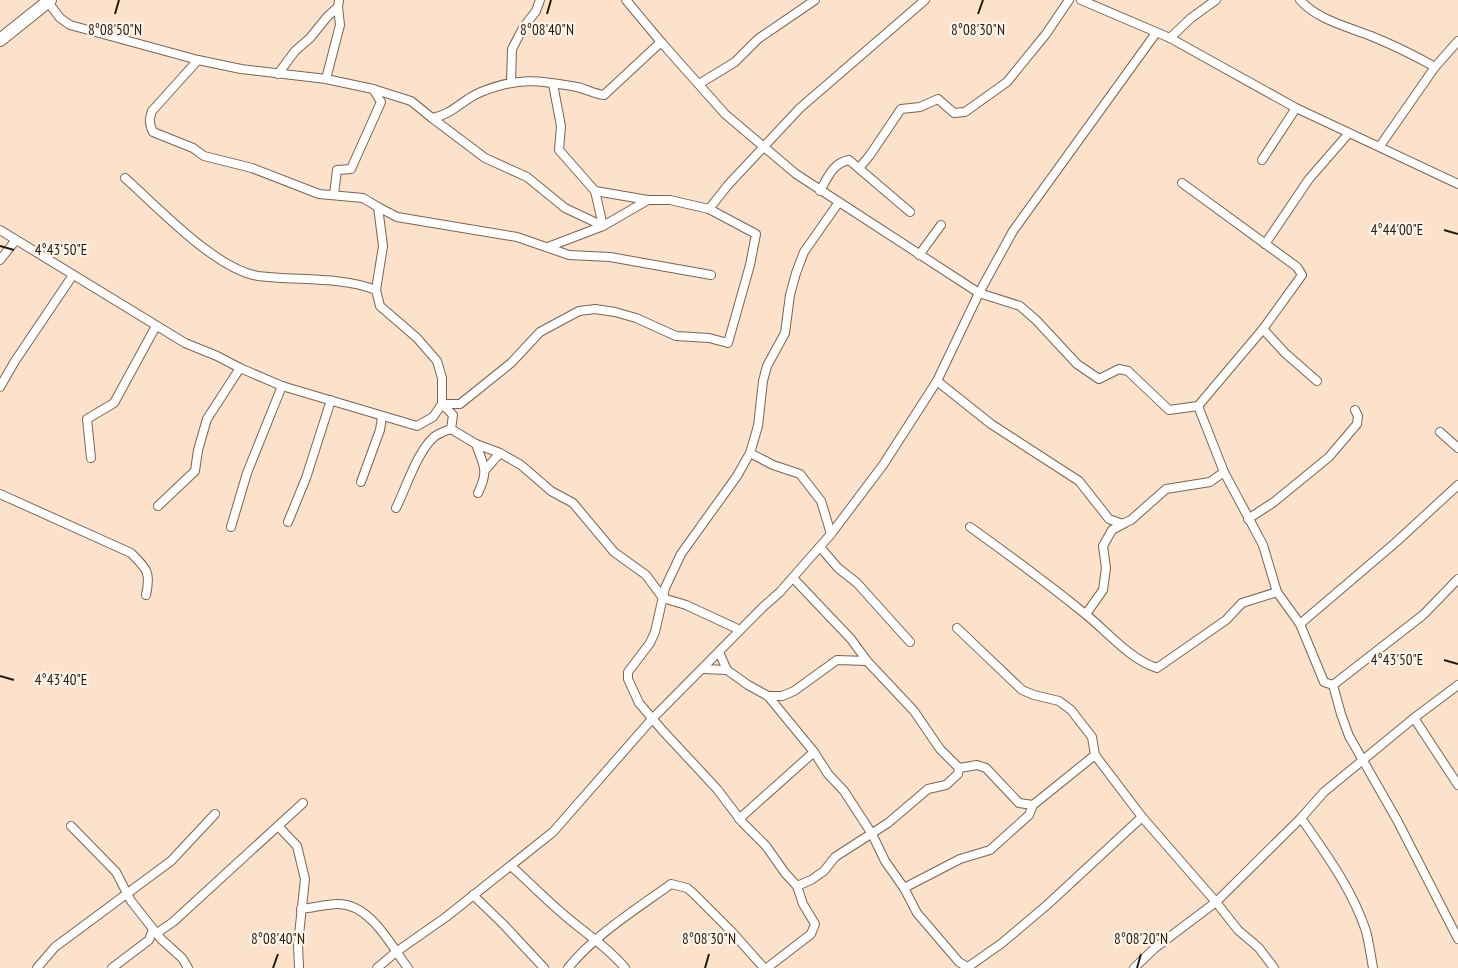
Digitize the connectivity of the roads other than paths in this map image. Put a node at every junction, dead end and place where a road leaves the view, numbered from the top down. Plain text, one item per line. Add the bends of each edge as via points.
1 (540, 0) edge
2 (626, 0) edge
3 (815, 0) edge
4 (925, 0) edge
5 (1069, 0) edge
6 (1081, 0) edge
7 (1216, 0) edge
8 (1300, 0) edge
9 (49, 1) edge
10 (339, 3) edge
11 (1156, 33) junction
12 (1170, 38) junction
13 (0, 40) edge
14 (1458, 41) edge
15 (661, 42) junction
16 (198, 60) junction
17 (1434, 68) junction
18 (278, 74) junction
19 (326, 79) junction
20 (511, 82) junction
21 (553, 84) junction
22 (699, 84) junction
23 (373, 89) junction
24 (1296, 108) junction
25 (432, 118) junction
26 (1349, 133) junction
27 (1380, 146) junction
28 (764, 148) junction
29 (1262, 160) dead end
30 (860, 167) junction
31 (125, 178) dead end
32 (1456, 180) edge
33 (1182, 183) dead end
34 (595, 191) junction
35 (820, 191) junction
36 (334, 194) junction
37 (648, 200) junction
38 (839, 202) junction
39 (378, 207) junction
40 (709, 209) junction
41 (910, 212) dead end
42 (941, 225) dead end
43 (603, 226) junction
44 (0, 230) edge
45 (15, 241) junction
46 (1265, 244) junction
47 (548, 247) junction
48 (919, 255) junction
49 (0, 260) edge
50 (73, 275) junction
51 (711, 275) dead end
52 (376, 290) junction
53 (979, 293) junction
54 (156, 326) junction
55 (1263, 329) junction
56 (240, 368) junction
57 (937, 381) junction
58 (1317, 381) dead end
59 (282, 386) junction
60 (0, 387) edge
61 (331, 400) junction
62 (442, 404) junction
63 (1198, 406) junction
64 (1355, 410) dead end
65 (382, 417) junction
66 (451, 429) junction
67 (1440, 432) dead end
68 (476, 444) junction
69 (1458, 448) edge
70 (500, 453) junction
71 (750, 453) junction
72 (91, 458) dead end
73 (485, 470) junction
74 (1224, 472) junction
75 (360, 482) dead end
76 (1458, 485) edge
77 (478, 493) dead end
78 (0, 494) edge
79 (158, 506) dead end
80 (396, 508) dead end
81 (1248, 519) junction
82 (1131, 520) junction
83 (288, 522) dead end
84 (231, 527) dead end
85 (970, 527) dead end
86 (831, 534) junction
87 (820, 547) junction
88 (793, 578) junction
89 (1458, 579) edge
90 (1277, 592) junction
91 (146, 595) dead end
92 (663, 598) junction
93 (1086, 614) junction
94 (1300, 624) junction
95 (957, 628) dead end
96 (740, 630) junction
97 (910, 642) dead end
98 (718, 652) junction
99 (867, 661) junction
100 (703, 669) junction
101 (727, 670) junction
102 (1333, 684) junction
103 (1458, 686) edge
104 (768, 696) junction
105 (652, 718) junction
106 (1414, 718) junction
107 (814, 752) junction
108 (1095, 755) junction
109 (1363, 761) junction
110 (959, 768) junction
111 (1458, 785) edge
112 (303, 803) dead end
113 (1033, 805) junction
114 (215, 814) dead end
115 (1142, 817) junction
116 (1301, 818) junction
117 (739, 819) junction
118 (71, 826) dead end
119 (278, 826) junction
120 (872, 834) junction
121 (511, 866) junction
122 (797, 886) junction
123 (904, 888) junction
124 (127, 894) junction
125 (472, 895) junction
126 (1216, 902) junction
127 (301, 909) junction
128 (155, 931) junction
129 (1458, 939) edge
130 (596, 940) junction
131 (396, 952) junction
132 (955, 965) edge
133 (37, 968) edge
134 (112, 968) edge
135 (188, 968) edge
136 (299, 968) edge
137 (377, 968) edge
138 (408, 968) edge
139 (544, 968) edge
140 (568, 968) edge
141 (625, 968) edge
142 (766, 968) edge
143 (968, 968) edge
144 (1134, 968) edge
145 (1274, 968) edge
146 (1373, 968) edge

1 - 20 street via 512,49
2 - 15 street
3 - 22 street via 758,39 735,62
4 - 28 street via 800,108
5 - 30 street via 1007,82 964,112 954,113 938,99 901,110
6 - 11 street
7 - 12 street
8 - 17 street via 1335,24 1372,36
9 - 13 street
9 - 16 street via 70,26
10 - 18 street
10 - 19 street via 340,25
11 - 12 street
11 - 53 street via 1013,231
12 - 24 street
14 - 17 street
15 - 21 street via 604,95
15 - 22 street
16 - 18 street
16 - 36 street via 152,111 149,118 153,132 204,156 252,168 319,194
17 - 27 street
18 - 19 street
19 - 23 street
20 - 21 street via 533,80
20 - 25 street via 479,92 444,116
21 - 34 street via 561,126 560,150
22 - 28 street via 725,114
23 - 25 street via 411,101
23 - 36 street via 381,102 351,169 337,170
24 - 26 street
24 - 29 street
25 - 43 street via 484,158 527,177 565,208
26 - 27 street
26 - 46 street via 1309,178
27 - 32 street
28 - 35 street
28 - 40 street
30 - 35 street via 849,160 840,162
30 - 41 street
31 - 52 street via 206,249 238,269 256,275 358,283
33 - 46 street
34 - 37 street
34 - 43 street
35 - 38 street
36 - 39 street via 363,198
37 - 40 street via 670,200
37 - 43 street
38 - 48 street
38 - 71 street via 804,252 796,273 785,333 763,381 758,426
39 - 47 street via 397,217 517,237
39 - 52 street via 383,246
40 - 62 street via 756,234 728,343 676,336 615,312 579,311 540,332 511,363 460,404
42 - 48 street
43 - 47 street
44 - 45 street
45 - 49 street
45 - 50 street
46 - 55 street via 1302,275
47 - 51 street via 569,255 610,257
48 - 53 street
50 - 54 street
50 - 60 street
52 - 62 street via 380,306 437,361 442,378
53 - 57 street
53 - 63 street via 1020,306 1077,364 1099,379 1119,369 1128,371 1169,410
54 - 56 street
54 - 72 street via 114,403 87,419
55 - 58 street
55 - 63 street
56 - 59 street
56 - 79 street via 207,419 195,471
57 - 82 street via 991,424 1079,481 1109,519 1122,524
57 - 86 street via 883,465
59 - 61 street
59 - 84 street via 247,473
61 - 65 street
61 - 83 street
62 - 65 street via 433,417 417,426
62 - 66 street via 453,415
63 - 74 street
64 - 81 street via 1357,424 1329,456
65 - 75 street
66 - 68 street
66 - 80 street via 430,441
67 - 69 street
68 - 70 street
68 - 73 street
70 - 73 street
70 - 92 street via 573,503 614,552 646,575
71 - 86 street via 800,474 821,501
71 - 92 street via 681,554
73 - 77 street
74 - 81 street
74 - 82 street via 1210,482 1166,489
76 - 94 street
78 - 91 street via 131,553 147,568
81 - 90 street via 1263,545
82 - 93 street via 1112,530 1103,546 1103,590
85 - 93 street
86 - 87 street
87 - 88 street
87 - 97 street
88 - 96 street
88 - 99 street
89 - 102 street via 1423,615
90 - 93 street via 1242,603 1226,620 1157,668 1130,653
90 - 94 street
92 - 96 street
92 - 105 street via 650,643 628,672 632,690
94 - 102 street via 1324,682
95 - 108 street via 1022,690 1059,701 1071,710 1092,737
96 - 98 street
98 - 100 street
98 - 101 street
99 - 104 street via 837,660 794,691
99 - 110 street via 914,711 940,749
100 - 101 street
100 - 105 street
101 - 104 street
102 - 109 street via 1349,736
103 - 106 street
104 - 107 street
105 - 117 street
105 - 121 street via 553,832
106 - 109 street
106 - 111 street
107 - 117 street
107 - 120 street
108 - 113 street
108 - 115 street
109 - 116 street via 1324,792
109 - 129 street
110 - 113 street via 986,768 1019,803
110 - 120 street via 946,785 928,789
112 - 119 street
113 - 123 street via 1029,815 990,850 960,859
114 - 124 street via 171,861
115 - 126 street
115 - 143 street via 1047,905
116 - 126 street
116 - 146 street via 1356,906
117 - 122 street
118 - 124 street via 116,872
119 - 127 street via 297,846 305,879
119 - 128 street via 173,922
120 - 122 street via 835,857 824,871
120 - 123 street
121 - 125 street
121 - 130 street
122 - 142 street via 815,927
123 - 132 street
124 - 128 street
124 - 133 street via 55,946
125 - 131 street
125 - 139 street
126 - 144 street
126 - 145 street
127 - 131 street via 351,906 382,929
127 - 136 street
128 - 134 street
128 - 135 street
130 - 140 street
130 - 141 street
130 - 142 street via 671,884 687,888
131 - 137 street
131 - 138 street
132 - 143 street

